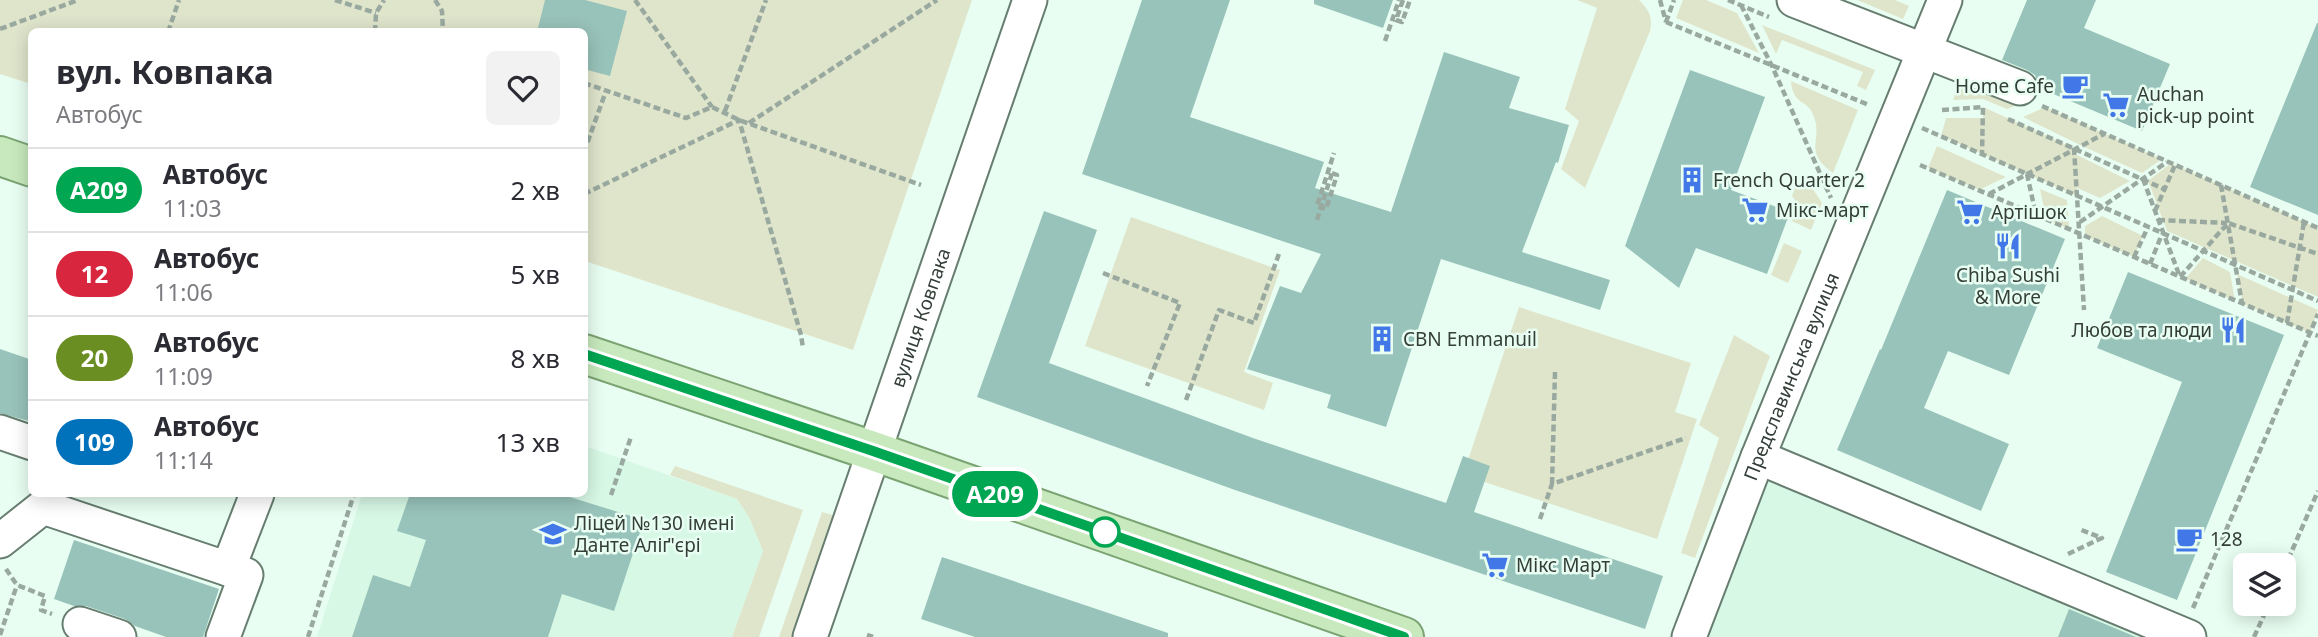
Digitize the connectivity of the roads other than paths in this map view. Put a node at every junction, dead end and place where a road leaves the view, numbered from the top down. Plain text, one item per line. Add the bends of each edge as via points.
1 (1030, 0) edge
2 (1794, 0) edge
3 (1945, 0) edge
4 (1925, 52) junction
5 (2029, 96) road end
6 (0, 156) edge
7 (28, 166) edge
8 (588, 355) edge
9 (0, 432) edge
10 (28, 442) edge
11 (873, 451) junction
12 (1758, 457) junction
13 (256, 497) edge
14 (0, 541) edge
15 (228, 569) junction
16 (80, 624) dead end
17 (2189, 628) edge
18 (1353, 629) edge
19 (119, 637) edge
20 (223, 637) edge
21 (810, 637) edge
22 (1404, 637) edge
23 (1689, 637) edge

1 - 11 street, вулиця Ковпака
2 - 4 street
3 - 4 street, Предславинська вулиця
4 - 5 street
4 - 12 street, Предславинська вулиця via 1888,113
6 - 7 main road
8 - 11 main road
9 - 10 street
11 - 18 main road
11 - 21 street, вулиця Ковпака
12 - 17 street
12 - 23 street, Предславинська вулиця
13 - 15 street
14 - 15 street via 43,507
15 - 20 street via 246,575
16 - 19 street
18 - 22 main road

